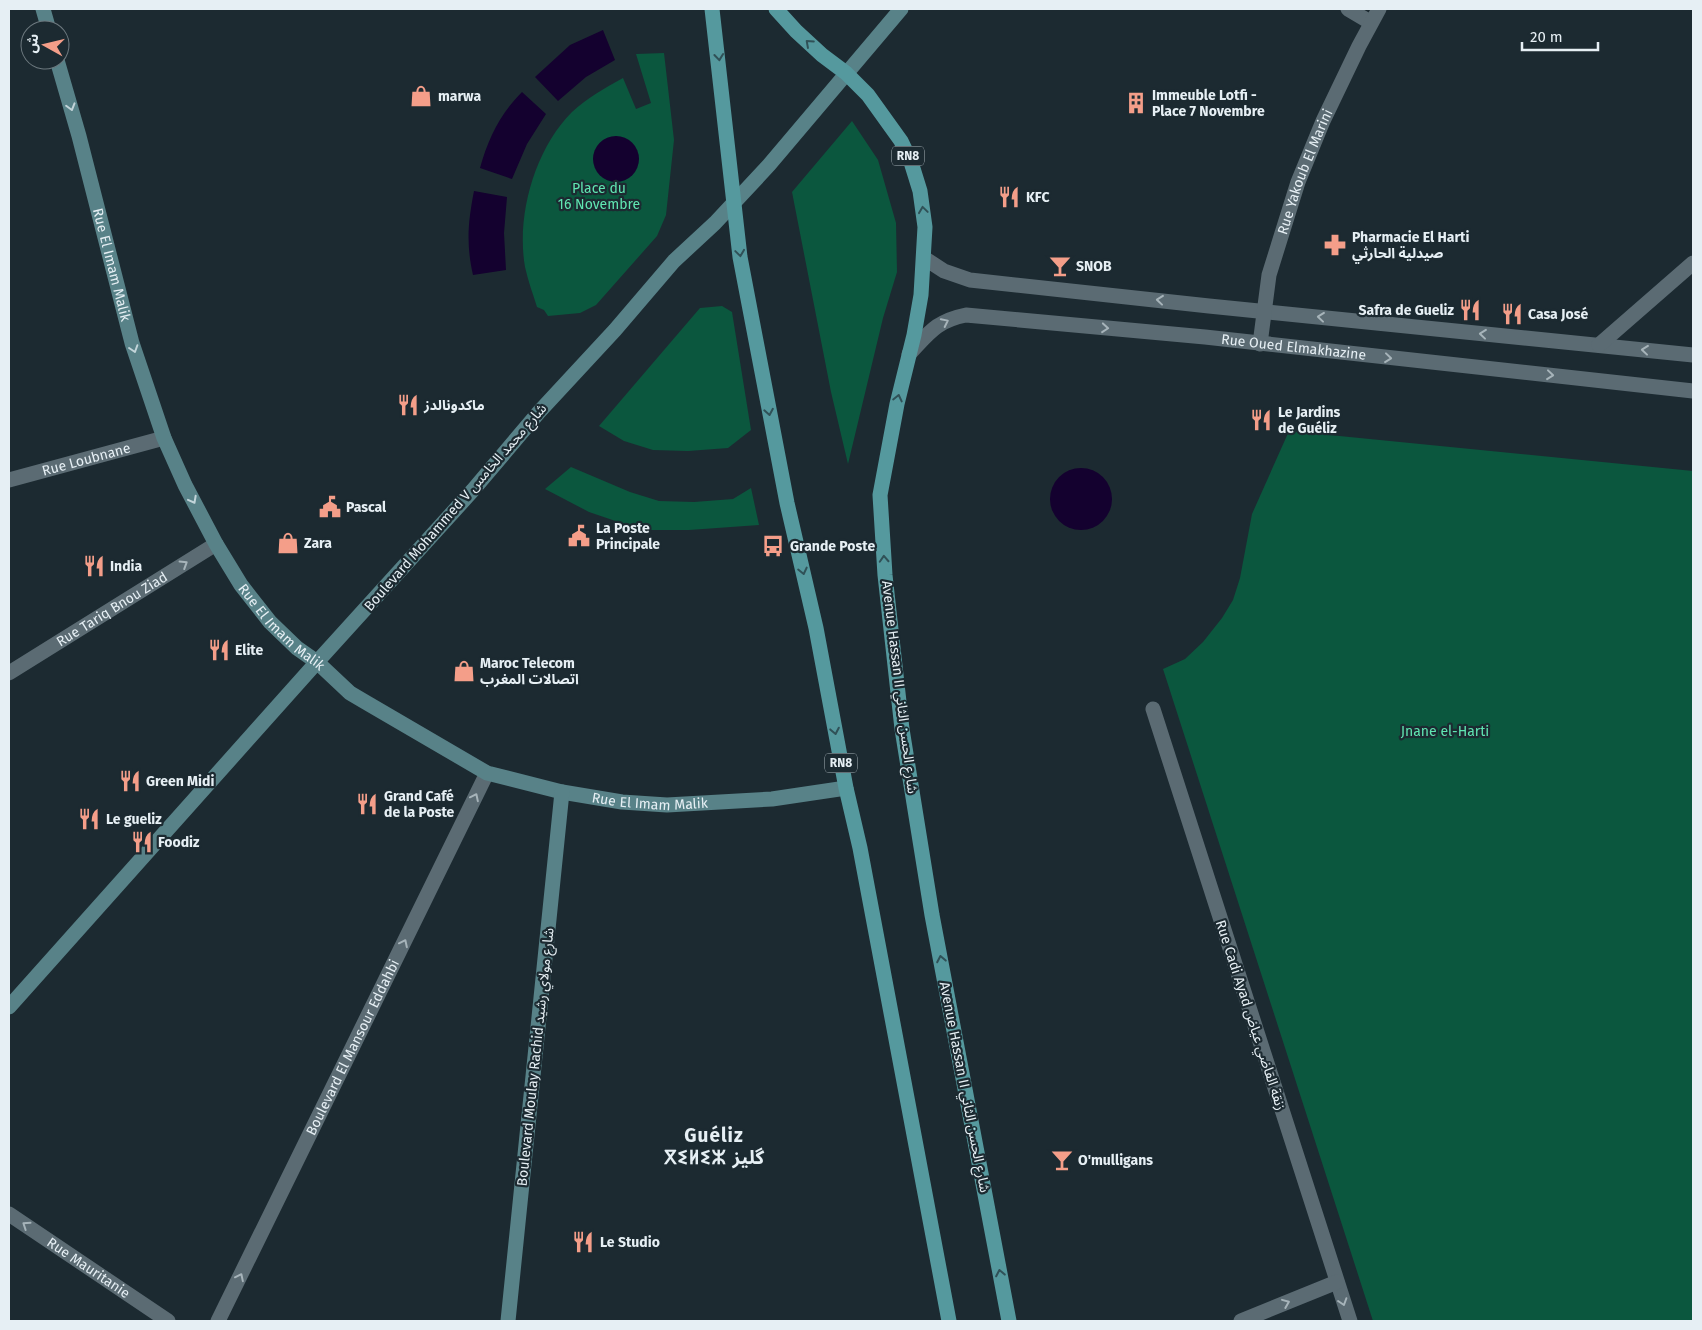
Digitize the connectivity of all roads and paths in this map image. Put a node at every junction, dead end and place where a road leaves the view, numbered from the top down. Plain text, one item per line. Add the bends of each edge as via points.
1 (712, 9) edge
2 (776, 9) edge
3 (901, 9) edge
4 (1348, 9) edge
5 (1378, 9) edge
6 (1370, 22) junction
7 (60, 70) edge
8 (846, 73) junction
9 (734, 204) junction
10 (924, 258) junction
11 (1693, 263) edge
12 (1264, 311) junction
13 (1260, 344) junction
14 (1599, 345) junction
15 (908, 354) junction
16 (1693, 355) edge
17 (1693, 391) edge
18 (164, 438) junction
19 (9, 480) edge
20 (216, 544) junction
21 (317, 662) junction
22 (9, 673) edge
23 (1153, 709) dead end
24 (488, 773) junction
25 (846, 788) junction
26 (562, 792) junction
27 (9, 1007) edge
28 (9, 1214) edge
29 (1337, 1282) junction
30 (168, 1321) edge
31 (218, 1321) edge
32 (508, 1321) edge
33 (949, 1321) edge
34 (1010, 1321) edge
35 (1241, 1321) edge
36 (1350, 1321) edge

1 -> 9 main road, RN8
8 -> 2 main road, RN8 via 816,49
3 - 8 street, Boulevard Mohammed V شارع محمد الخامس
4 - 6 street
5 - 6 street, Rue Yakoub El Marini
6 - 12 street, Rue Yakoub El Marini via 1298,182 1270,275
7 -> 18 street, Rue El Imam Malik via 132,342
8 - 9 street, Boulevard Mohammed V شارع محمد الخامس
10 -> 8 main road, Avenue Hassan II شارع الحسن الثاني / RN8 via 926,227 911,162 875,103
9 - 21 street, Boulevard Mohammed V شارع محمد الخامس via 674,262
9 -> 25 main road, RN8 via 740,257 770,419 816,628
12 -> 10 street via 970,280 944,272
10 - 15 main road, Avenue Hassan II شارع الحسن الثاني / RN8 via 921,295
11 - 14 street
12 - 13 street, Rue Yakoub El Marini
14 -> 12 street
15 -> 13 street, Rue Oued Elmakhazine via 938,324 966,315
13 -> 17 street, Rue Oued Elmakhazine
16 -> 14 street
34 -> 15 main road, Avenue Hassan II شارع الحسن الثاني / RN8 via 932,915 902,729 885,575 880,495
18 - 19 street, Rue Loubnane
18 -> 20 street, Rue El Imam Malik
20 - 21 street, Rue El Imam Malik via 241,585 270,622
22 -> 20 street, Rue Tariq Bnou Ziad
21 - 24 street, Rue El Imam Malik via 350,693
21 - 27 street, Boulevard Mohammed V شارع محمد الخامس
23 - 29 street, Rue Cadi Ayad زنقة القاضي عياض
24 - 26 street, Rue El Imam Malik
31 -> 24 street, Boulevard El Mansour Eddahbi
25 - 26 street, Rue El Imam Malik via 772,799 666,806
25 - 33 main road, RN8
26 - 32 street, Boulevard Moulay Rachid شارع مولاي رشيد
30 -> 28 street, Rue Mauritanie
35 -> 29 street
29 -> 36 street, Rue Cadi Ayad زنقة القاضي عياض

